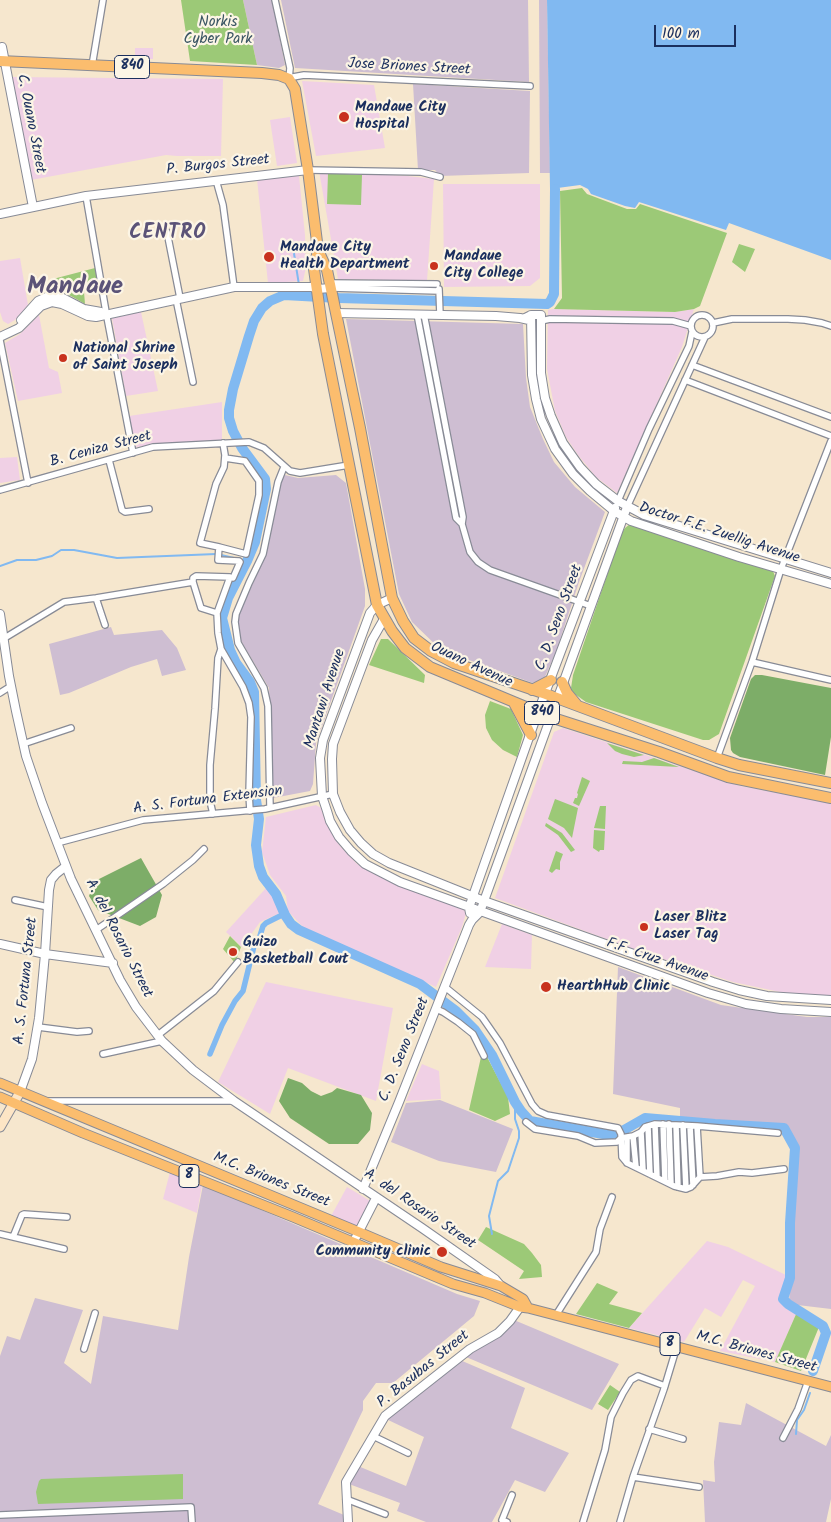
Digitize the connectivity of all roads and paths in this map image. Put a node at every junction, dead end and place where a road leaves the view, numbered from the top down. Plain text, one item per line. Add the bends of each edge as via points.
1 (103, 0) edge
2 (275, 0) edge
3 (2, 47) dead end
4 (2, 62) edge
5 (92, 66) junction
6 (289, 79) junction
7 (530, 86) dead end
8 (308, 170) junction
9 (440, 177) dead end
10 (216, 180) junction
11 (86, 196) junction
12 (33, 207) junction
13 (0, 214) edge
14 (167, 232) dead end
15 (318, 250) junction
16 (234, 287) junction
17 (314, 287) junction
18 (333, 296) junction
19 (178, 298) junction
20 (37, 306) junction
21 (440, 311) junction
22 (108, 314) junction
23 (421, 314) junction
24 (529, 318) junction
25 (541, 318) junction
26 (713, 323) junction
27 (831, 326) edge
28 (691, 329) junction
29 (0, 332) edge
30 (705, 337) junction
31 (0, 339) edge
32 (692, 365) junction
33 (685, 380) junction
34 (193, 382) dead end
35 (831, 417) edge
36 (831, 436) edge
37 (831, 441) edge
38 (223, 443) junction
39 (133, 453) junction
40 (225, 458) junction
41 (109, 460) junction
42 (349, 465) junction
43 (284, 467) junction
44 (28, 482) junction
45 (0, 490) edge
46 (618, 501) junction
47 (627, 507) junction
48 (149, 509) dead end
49 (614, 511) junction
50 (623, 517) junction
51 (219, 547) junction
52 (786, 558) junction
53 (781, 569) junction
54 (831, 573) edge
55 (230, 577) junction
56 (193, 582) junction
57 (831, 584) edge
58 (96, 598) junction
59 (392, 598) junction
60 (581, 602) junction
61 (377, 605) junction
62 (591, 606) junction
63 (217, 613) junction
64 (0, 614) edge
65 (384, 619) junction
66 (105, 625) dead end
67 (3, 639) junction
68 (221, 649) junction
69 (752, 662) junction
70 (551, 680) junction
71 (831, 680) edge
72 (562, 682) junction
73 (10, 686) junction
74 (532, 690) junction
75 (0, 693) edge
76 (546, 694) junction
77 (557, 699) junction
78 (514, 703) junction
79 (580, 707) junction
80 (538, 712) junction
81 (550, 717) junction
82 (71, 728) dead end
83 (531, 735) junction
84 (24, 744) junction
85 (718, 758) junction
86 (831, 783) edge
87 (333, 794) junction
88 (322, 796) junction
89 (831, 798) edge
90 (267, 808) junction
91 (252, 811) junction
92 (213, 814) junction
93 (498, 826) junction
94 (509, 831) junction
95 (57, 843) junction
96 (204, 849) dead end
97 (66, 866) junction
98 (474, 896) junction
99 (15, 900) dead end
100 (484, 901) junction
101 (48, 907) junction
102 (470, 908) junction
103 (480, 912) junction
104 (472, 920) junction
105 (96, 930) junction
106 (0, 944) edge
107 (46, 954) junction
108 (238, 962) dead end
109 (112, 963) junction
110 (444, 989) junction
111 (831, 1000) edge
112 (437, 1007) junction
113 (831, 1012) edge
114 (38, 1027) junction
115 (89, 1031) dead end
116 (160, 1038) junction
117 (103, 1054) dead end
118 (484, 1056) dead end
119 (0, 1083) edge
120 (20, 1092) junction
121 (0, 1097) edge
122 (40, 1101) junction
123 (234, 1101) junction
124 (14, 1103) junction
125 (526, 1122) dead end
126 (666, 1124) junction
127 (651, 1125) junction
128 (680, 1125) junction
129 (690, 1126) junction
130 (697, 1126) junction
131 (0, 1127) edge
132 (640, 1132) junction
133 (778, 1133) dead end
134 (624, 1135) junction
135 (694, 1151) junction
136 (684, 1152) junction
137 (670, 1153) junction
138 (656, 1155) junction
139 (636, 1168) junction
140 (784, 1169) dead end
141 (643, 1170) junction
142 (650, 1174) junction
143 (657, 1177) junction
144 (700, 1177) junction
145 (665, 1181) junction
146 (671, 1184) junction
147 (693, 1185) junction
148 (678, 1187) junction
149 (363, 1188) junction
150 (686, 1189) junction
151 (612, 1196) dead end
152 (376, 1198) junction
153 (67, 1217) dead end
154 (358, 1232) junction
155 (0, 1234) edge
156 (13, 1237) junction
157 (353, 1243) junction
158 (64, 1249) dead end
159 (501, 1286) junction
160 (524, 1307) junction
161 (96, 1313) dead end
162 (556, 1315) junction
163 (677, 1346) junction
164 (84, 1349) dead end
165 (808, 1381) junction
166 (665, 1386) junction
167 (831, 1387) edge
168 (649, 1429) junction
169 (373, 1436) junction
170 (783, 1438) dead end
171 (683, 1439) dead end
172 (408, 1453) dead end
173 (633, 1477) junction
174 (699, 1487) dead end
175 (512, 1495) dead end
176 (346, 1499) junction
177 (384, 1514) dead end
178 (0, 1515) edge
179 (505, 1521) edge
180 (192, 1522) edge
181 (348, 1522) edge
182 (583, 1522) edge
183 (620, 1522) edge

1 - 5 street
2 - 6 street via 290,68
3 - 4 street, C. Ouano Street
4 - 5 highway, 840
4 - 12 street, C. Ouano Street
5 - 6 highway, 840 via 262,73
6 - 7 street, Jose Briones Street via 304,75
6 - 8 highway, 840 via 295,89
8 - 9 street, P. Burgos Street via 420,172
8 - 10 street, P. Burgos Street
8 - 15 highway, 840
10 - 11 street, P. Burgos Street
10 - 16 street via 223,204
11 - 12 street, P. Burgos Street
11 - 22 street
12 - 13 street, P. Burgos Street
14 - 19 street
15 - 17 highway, 840
15 - 18 highway, 840 via 327,267
16 - 17 street
16 - 19 street
17 - 18 street
17 - 42 highway, Ouano Avenue / 840
18 - 21 street via 439,290
18 - 23 street
18 - 59 highway, Ouano Avenue / 840
19 - 22 street
19 - 34 street
20 - 22 street via 59,296 89,311
20 - 29 street via 16,324
20 - 31 street via 19,328
21 - 23 street
21 - 24 street
22 - 39 street
23 - 60 street via 470,552 484,567
24 - 25 street
24 - 49 street, Doctor F.E. Zuellig Avenue via 532,375 545,427 555,449 573,474
25 - 28 street via 674,321
25 - 46 street, Doctor F.E. Zuellig Avenue via 542,373 551,416 580,467
26 - 27 street via 732,319 805,320
26 - 28 street via 701,315 694,318
26 - 30 street via 712,332
28 - 30 street via 699,337
28 - 46 street, C. D. Seno Street via 689,346
30 - 32 street, C. D. Seno Street
31 - 44 street
32 - 33 street, C. D. Seno Street
32 - 35 street
33 - 36 street
33 - 47 street, C. D. Seno Street
37 - 52 street
38 - 39 street, B. Ceniza Street via 153,447
38 - 40 street
38 - 43 street, B. Ceniza Street via 249,442 264,448
39 - 41 street, B. Ceniza Street
40 - 51 street via 200,543
40 - 51 street via 245,461 259,481 259,489 246,554
41 - 44 street, B. Ceniza Street
41 - 48 street via 122,510
42 - 43 street via 300,473 290,472
42 - 61 highway, Ouano Avenue / 840
43 - 90 street via 263,554 236,614 238,642 264,688 268,706
44 - 45 street, B. Ceniza Street
46 - 47 street, Doctor F.E. Zuellig Avenue
46 - 49 street, C. D. Seno Street
47 - 50 street, C. D. Seno Street
47 - 52 street, Doctor F.E. Zuellig Avenue via 644,516
49 - 50 street, Doctor F.E. Zuellig Avenue
49 - 60 street, C. D. Seno Street
50 - 53 street, Doctor F.E. Zuellig Avenue
50 - 62 street, C. D. Seno Street
51 - 55 street via 218,560 240,563 233,578
52 - 53 street
52 - 54 street, Doctor F.E. Zuellig Avenue
53 - 57 street, Doctor F.E. Zuellig Avenue
53 - 69 street
55 - 56 street via 196,576
55 - 63 street
56 - 58 street
56 - 63 street via 201,608
58 - 66 street
58 - 67 street via 64,602
59 - 61 street
59 - 74 highway, Ouano Avenue / 840 via 414,638 431,651 454,663
60 - 62 street
60 - 70 street, C. D. Seno Street
61 - 65 highway, Ouano Avenue / 840
61 - 88 street, Mantawi Avenue via 370,614 323,740 320,758
62 - 72 street, C. D. Seno Street
63 - 68 street
64 - 67 street, A. del Rosario Street
65 - 78 highway, Ouano Avenue / 840 via 405,648 430,667
65 - 87 street, Mantawi Avenue via 372,640 333,744
67 - 73 street, A. del Rosario Street
68 - 91 street via 249,703 249,794
68 - 92 street via 210,764
69 - 71 street
69 - 85 street
70 - 74 highway
70 - 76 street, C. D. Seno Street
72 - 77 street, C. D. Seno Street
72 - 79 highway
73 - 75 street
73 - 84 street, A. del Rosario Street
74 - 76 highway, Ouano Avenue / 840
76 - 77 highway, Ouano Avenue / 840
76 - 80 street, C. D. Seno Street
77 - 79 highway, Ouano Avenue / 840
77 - 81 street, C. D. Seno Street
78 - 80 highway, Ouano Avenue / 840
78 - 83 highway
79 - 85 highway, Ouano Avenue / 840
80 - 81 highway, Ouano Avenue / 840
80 - 83 street, C. D. Seno Street
81 - 89 highway, Ouano Avenue / 840 via 728,777
81 - 94 street, C. D. Seno Street
82 - 84 street
83 - 93 street, C. D. Seno Street
84 - 95 street, A. del Rosario Street
85 - 86 highway, Ouano Avenue / 840
87 - 88 street, A. S. Fortuna Extension
87 - 98 street, Mantawi Avenue via 350,830 373,854
88 - 90 street, A. S. Fortuna Extension
88 - 102 street, Mantawi Avenue via 330,821 340,837 365,864 400,882
90 - 91 street, A. S. Fortuna Extension
91 - 92 street, A. S. Fortuna Extension
92 - 95 street, A. S. Fortuna Extension via 144,820
93 - 94 street
93 - 98 street, C. D. Seno Street
94 - 100 street, C. D. Seno Street
95 - 97 street, A. del Rosario Street
96 - 105 street via 162,884
97 - 101 street, A. S. Fortuna Street via 51,880
97 - 105 street, A. del Rosario Street
98 - 100 street, Mantawi Avenue
98 - 102 street, C. D. Seno Street
99 - 101 street
100 - 103 street, C. D. Seno Street
100 - 111 street, F.F. Cruz Avenue via 739,990 767,996
101 - 107 street, A. S. Fortuna Street
102 - 103 street, Mantawi Avenue
102 - 104 street, C. D. Seno Street
103 - 104 street, C. D. Seno Street
103 - 113 street, F.F. Cruz Avenue via 746,1004
104 - 110 street, C. D. Seno Street
105 - 109 street, A. del Rosario Street
106 - 107 street
107 - 109 street
107 - 114 street, A. S. Fortuna Street
108 - 116 street via 214,991
109 - 116 street, A. del Rosario Street via 133,1001
110 - 112 street, C. D. Seno Street
110 - 134 street via 482,1017 538,1111 616,1127
112 - 118 street via 473,1034
112 - 149 street, C. D. Seno Street
114 - 115 street
114 - 120 street, A. S. Fortuna Street via 32,1060
116 - 117 street
116 - 123 street, A. del Rosario Street via 193,1070
119 - 120 main road, M.C. Briones Street / 8
120 - 122 main road, M.C. Briones Street / 8
120 - 124 main road, A. S. Fortuna Street
121 - 124 main road, M.C. Briones Street / 8
122 - 123 street
122 - 154 main road, M.C. Briones Street / 8
123 - 149 street, A. del Rosario Street
124 - 131 main road, A. S. Fortuna Street
124 - 157 main road, M.C. Briones Street / 8
125 - 134 street via 535,1129 578,1136 595,1143 617,1142
126 - 127 street
126 - 128 street
126 - 137 street
127 - 132 street
127 - 138 street
127 - 142 street
128 - 129 street
128 - 136 street
128 - 137 street
129 - 130 street
129 - 135 street
130 - 133 street
130 - 135 street
132 - 134 street
132 - 141 street
134 - 139 street
134 - 139 street via 622,1158
135 - 136 street
135 - 144 street
135 - 147 street
136 - 137 street
136 - 150 street
137 - 138 street
137 - 145 street
137 - 146 street
137 - 148 street
138 - 143 street
139 - 141 street
140 - 144 street
141 - 142 street
142 - 143 street
143 - 145 street
144 - 147 street
145 - 146 street
146 - 148 street
147 - 150 street
148 - 150 street
149 - 152 street, A. del Rosario Street
151 - 162 street via 596,1252
152 - 154 street
152 - 159 street, A. del Rosario Street
153 - 156 street via 24,1214
154 - 157 street
154 - 159 main road, M.C. Briones Street / 8 via 441,1268
155 - 156 street
156 - 158 street
157 - 160 main road, M.C. Briones Street / 8 via 438,1279
159 - 160 main road, M.C. Briones Street / 8 via 523,1299
160 - 162 main road, M.C. Briones Street / 8
160 - 169 street, P. Basubas Street via 498,1333 475,1346 388,1413
161 - 164 street
162 - 163 main road, M.C. Briones Street / 8
163 - 165 main road, M.C. Briones Street / 8
163 - 166 street
165 - 167 main road, M.C. Briones Street / 8
165 - 170 street
166 - 168 street
166 - 182 street via 638,1376 627,1386 611,1417 605,1450
168 - 171 street
168 - 173 street
169 - 172 street
169 - 176 street, P. Basubas Street via 346,1482
173 - 174 street
173 - 183 street
175 - 179 street
176 - 177 street
176 - 181 street, P. Basubas Street
178 - 180 street via 191,1507

